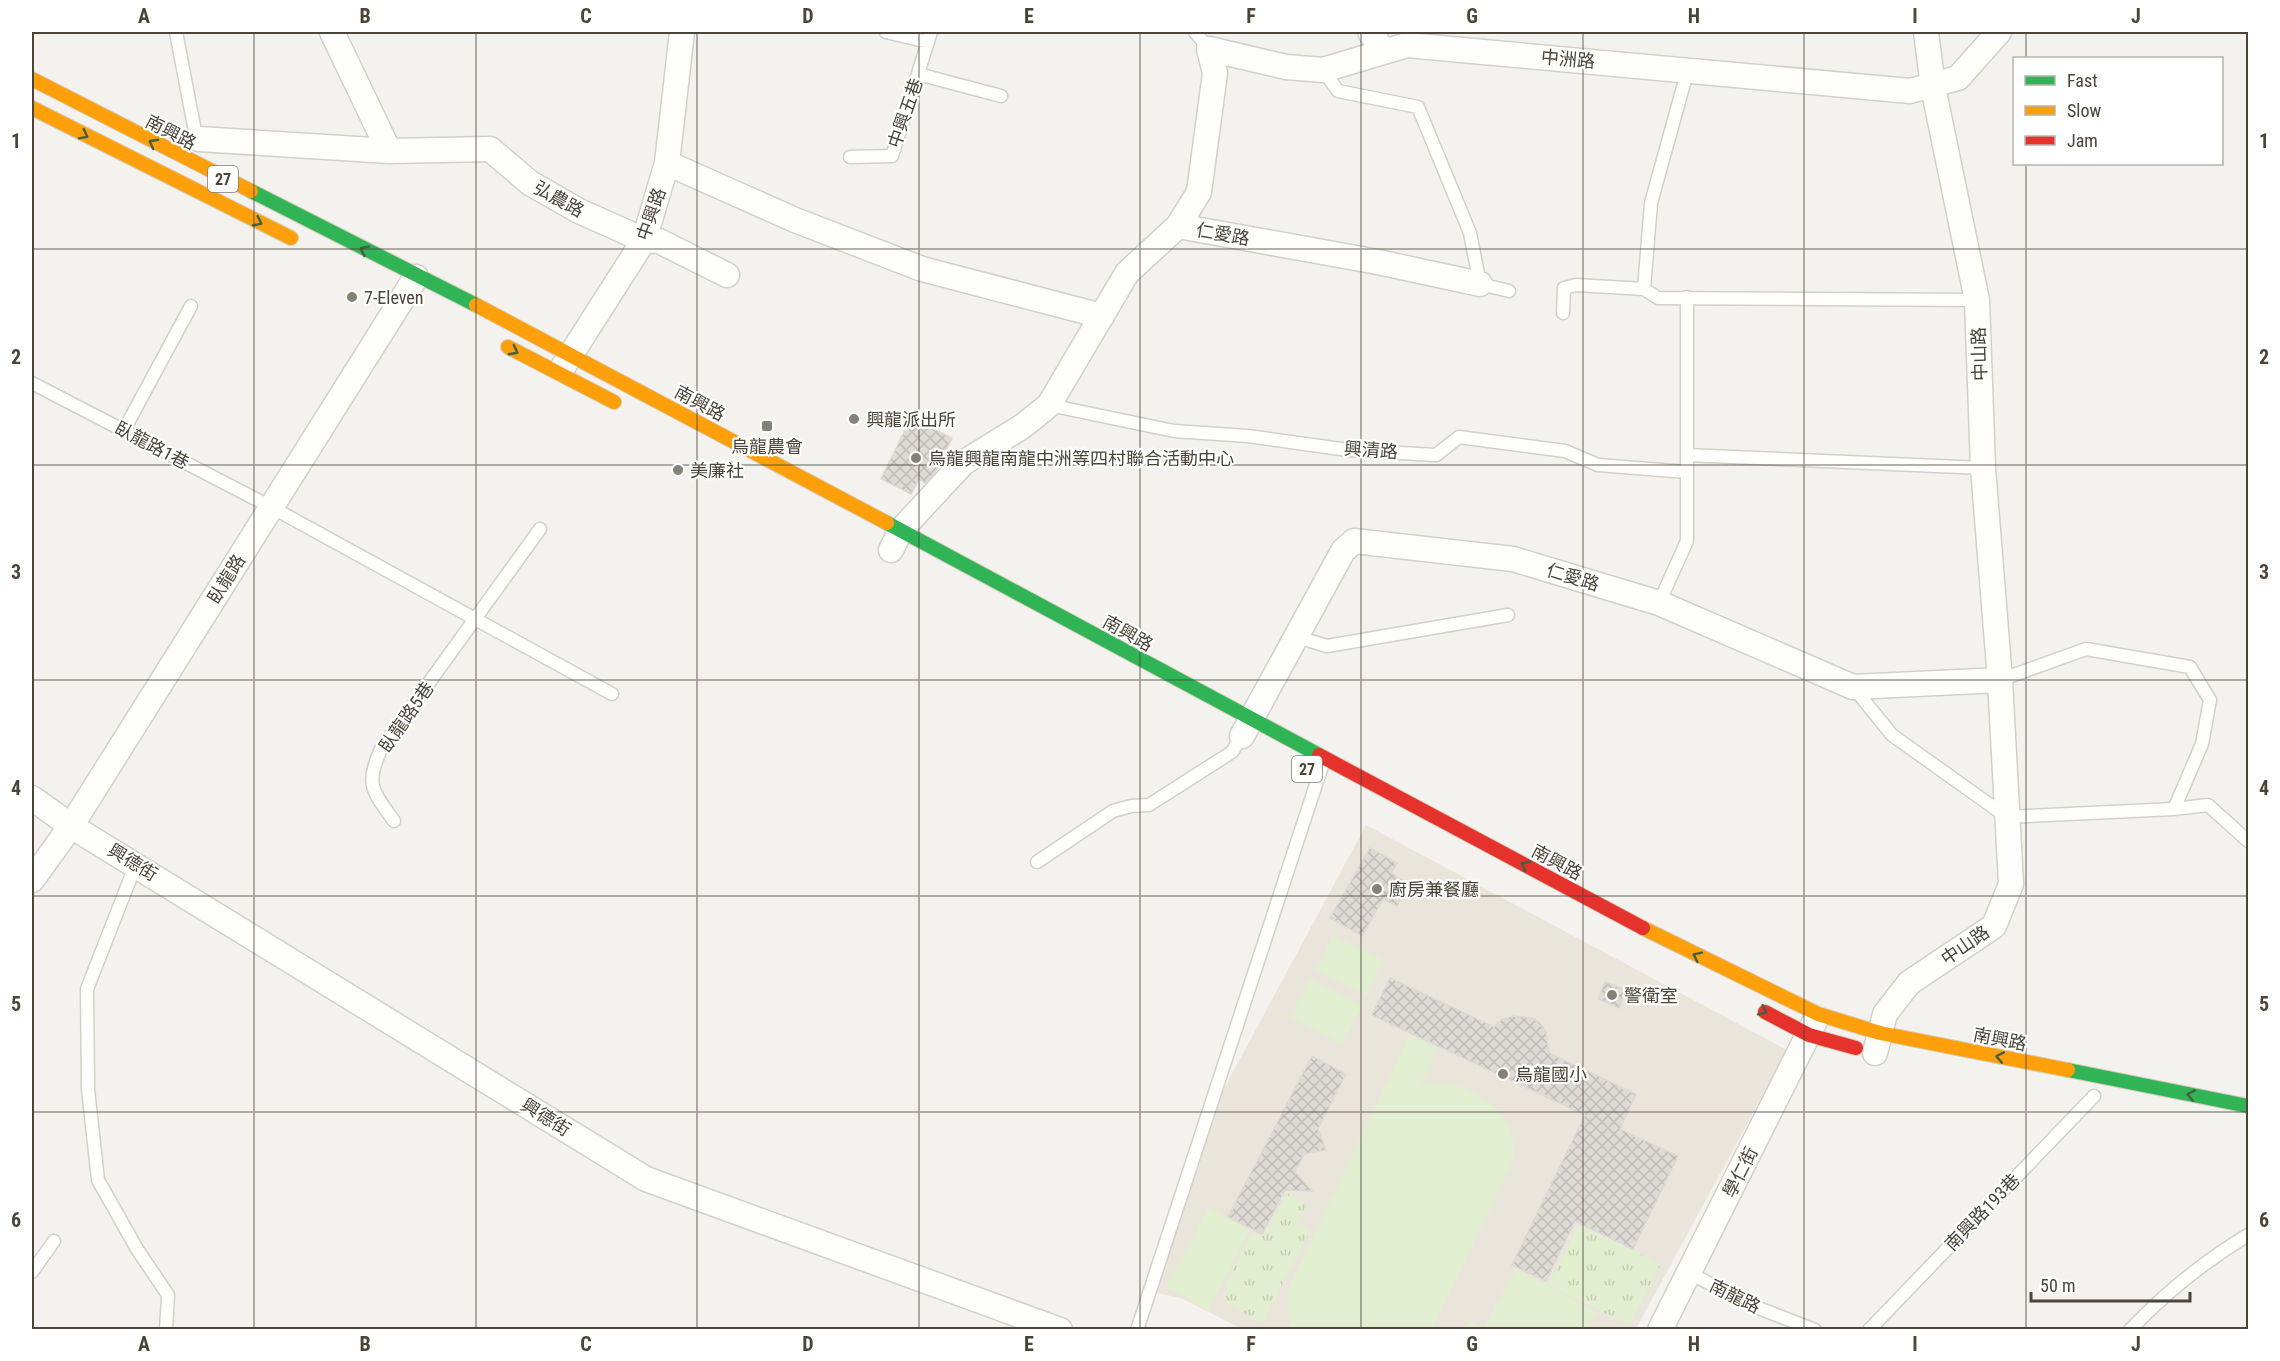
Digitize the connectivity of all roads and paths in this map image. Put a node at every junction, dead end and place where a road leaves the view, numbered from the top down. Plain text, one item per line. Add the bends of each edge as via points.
1 (176, 32) edge
2 (332, 32) edge
3 (682, 32) edge
4 (886, 32) edge
5 (1370, 32) edge
6 (1926, 32) edge
7 (1999, 32) edge
8 (930, 37) edge
9 (1202, 40) edge
10 (1384, 52) junction
11 (1688, 69) junction
12 (1323, 70) junction
13 (918, 74) junction
14 (32, 79) edge
15 (1933, 87) junction
16 (1001, 96) dead end
17 (32, 108) edge
18 (199, 139) junction
19 (389, 151) junction
20 (850, 158) dead end
21 (188, 161) junction
22 (668, 163) junction
23 (177, 183) junction
24 (1178, 226) junction
25 (644, 240) junction
26 (302, 243) dead end
27 (727, 275) dead end
28 (1480, 284) junction
29 (409, 289) junction
30 (1644, 289) junction
31 (1509, 291) dead end
32 (1687, 297) junction
33 (1977, 300) junction
34 (191, 306) dead end
35 (1563, 313) dead end
36 (1102, 316) junction
37 (498, 342) dead end
38 (565, 364) junction
39 (32, 383) edge
40 (1049, 405) junction
41 (632, 411) dead end
42 (124, 430) junction
43 (1687, 455) junction
44 (1983, 468) junction
45 (1687, 472) junction
46 (271, 507) junction
47 (540, 529) dead end
48 (894, 545) junction
49 (1659, 603) junction
50 (1508, 615) dead end
51 (476, 619) junction
52 (1298, 637) junction
53 (2000, 680) junction
54 (1853, 687) junction
55 (612, 694) dead end
56 (1244, 732) junction
57 (1325, 758) junction
58 (32, 798) edge
59 (2174, 809) junction
60 (2007, 817) junction
61 (394, 821) dead end
62 (71, 826) junction
63 (2248, 841) edge
64 (1037, 862) dead end
65 (136, 864) junction
66 (32, 880) edge
67 (1750, 1005) dead end
68 (1813, 1024) junction
69 (1880, 1047) junction
70 (2094, 1096) dead end
71 (2248, 1106) edge
72 (2248, 1235) edge
73 (54, 1241) dead end
74 (32, 1272) edge
75 (1689, 1273) junction
76 (166, 1329) edge
77 (1060, 1329) edge
78 (1137, 1329) edge
79 (1660, 1329) edge
80 (1815, 1329) edge
81 (1869, 1329) edge
82 (2130, 1329) edge

1 - 18 lane
2 - 19 street
3 - 22 street, 中興路
4 - 8 lane
5 - 10 street
6 - 15 street, 中山路
7 - 15 street, 中洲路 via 1958,78
8 - 13 lane, 中興五巷
9 - 12 street, 中洲路 via 1286,67
9 - 24 street via 1215,73 1199,192
10 - 11 street, 中洲路 via 1407,45
10 - 12 street, 中洲路
11 - 15 street, 中洲路 via 1910,91
11 - 30 lane via 1652,202
12 - 28 lane via 1338,91 1418,107 1470,233
13 - 16 lane
13 - 20 lane, 中興五巷 via 891,156
21 -> 14 main road, 南興路 / 27
15 - 33 street, 中山路
17 -> 23 main road, 27
18 - 19 street, 弘農路
18 - 21 lane
19 - 25 street, 弘農路 via 490,149 530,183 579,211
21 - 23 lane
29 -> 21 main road, 南興路 / 27
22 - 25 street, 中興路
22 - 36 street via 795,220 922,269
23 -> 26 main road, 27
24 - 28 street, 仁愛路
24 - 36 street via 1127,273
25 - 27 street, 弘農路 via 659,241
25 - 38 street, 中興路
28 - 31 lane
29 - 38 main road, 南興路 / 27
29 - 46 street, 臥龍路
30 - 32 lane via 1658,298
30 - 35 lane via 1576,285 1564,288
32 - 33 lane
32 - 43 lane
33 - 44 street, 中山路
34 - 42 lane
36 - 40 street
37 -> 38 main road, 南興路 / 27
38 - 41 main road, 南興路 / 27
38 - 48 main road, 南興路 / 27
39 - 42 lane, 臥龍路1巷
40 - 45 lane, 興清路 via 1174,431 1248,436 1348,450 1436,455 1460,437 1565,451 1598,465
40 - 48 street via 963,463
42 - 46 lane, 臥龍路1巷
43 - 44 lane
43 - 45 lane
44 - 53 street, 中山路
45 - 49 lane via 1687,541
46 - 51 lane
46 - 62 street, 臥龍路
47 - 51 lane, 臥龍路5巷
48 - 56 main road, 南興路 / 27
49 - 52 street, 仁愛路 via 1513,559 1354,541 1343,551
49 - 54 street, 仁愛路
50 - 52 lane via 1327,646
51 - 55 lane
51 - 61 lane, 臥龍路5巷 via 381,749 371,772 375,795
52 - 56 street, 仁愛路
53 - 54 street, 仁愛路
53 - 59 lane via 2086,649 2190,667 2210,700 2202,744
53 - 60 street, 中山路
54 - 60 lane via 1892,735
56 - 57 main road, 南興路 / 27
56 - 64 lane via 1232,752 1149,806 1113,811
68 -> 57 main road, 南興路 / 27 via 1664,939
57 - 78 lane
58 - 62 street, 興德街
59 - 60 lane
59 - 63 lane via 2208,805
60 - 69 street, 中山路 via 2011,884 1994,926 1909,983 1885,1014
62 - 65 street, 興德街
62 - 66 street, 臥龍路
65 - 76 lane via 87,989 88,1089 98,1180 168,1295
65 - 77 street, 興德街 via 646,1179
67 -> 68 main road, 南興路 / 27
68 - 69 main road, 南興路 / 27
68 - 69 main road, 南興路 / 27
68 - 75 street, 學仁街
71 -> 69 main road, 南興路 / 27
70 - 81 lane, 南興路193巷
72 - 82 lane via 2163,1297
73 - 74 lane
75 - 79 street, 學仁街
75 - 80 lane, 南龍路 via 1755,1307

